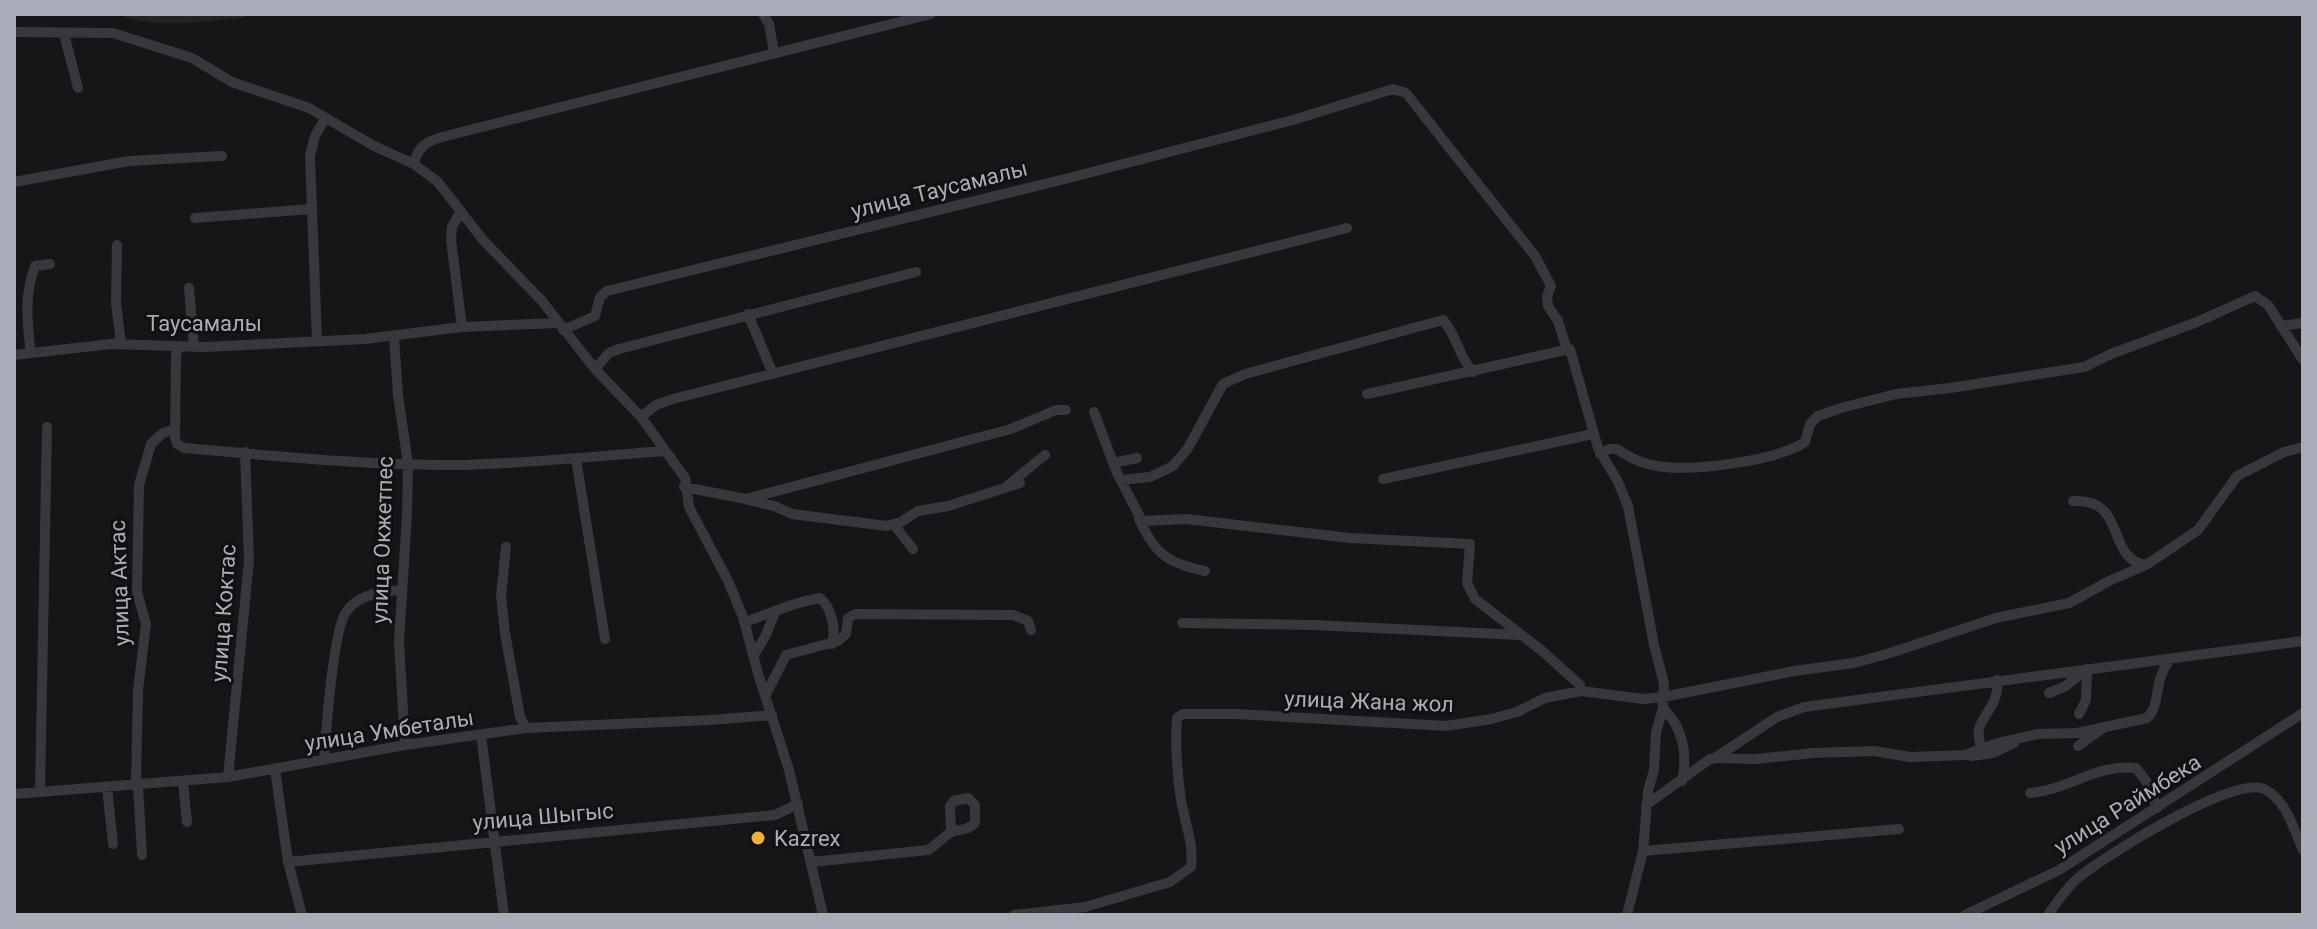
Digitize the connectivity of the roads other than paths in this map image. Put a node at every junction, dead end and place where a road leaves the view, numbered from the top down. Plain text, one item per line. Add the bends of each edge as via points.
1 (763, 14) edge
2 (931, 14) edge
3 (14, 32) edge
4 (64, 34) junction
5 (774, 52) junction
6 (78, 88) dead end
7 (325, 119) junction
8 (222, 156) dead end
9 (414, 164) junction
10 (14, 182) edge
11 (311, 209) junction
12 (461, 211) junction
13 (195, 218) dead end
14 (1347, 228) dead end
15 (117, 245) dead end
16 (50, 264) dead end
17 (916, 272) dead end
18 (189, 288) dead end
19 (748, 314) junction
20 (2303, 323) edge
21 (561, 326) junction
22 (2281, 326) junction
23 (462, 327) junction
24 (394, 337) junction
25 (317, 341) junction
26 (121, 344) junction
27 (179, 346) junction
28 (194, 347) junction
29 (1567, 350) junction
30 (31, 353) junction
31 (14, 355) edge
32 (2303, 360) edge
33 (595, 369) junction
34 (1473, 372) junction
35 (773, 374) junction
36 (1367, 394) dead end
37 (1066, 410) dead end
38 (1094, 412) dead end
39 (641, 417) junction
40 (47, 427) dead end
41 (175, 429) junction
42 (1593, 434) junction
43 (2303, 447) edge
44 (665, 451) junction
45 (245, 452) junction
46 (1600, 454) junction
47 (1045, 455) dead end
48 (1137, 458) dead end
49 (576, 459) junction
50 (1113, 463) junction
51 (408, 464) junction
52 (1383, 479) dead end
53 (1121, 480) junction
54 (1020, 483) dead end
55 (684, 487) junction
56 (1002, 490) junction
57 (746, 499) junction
58 (2073, 501) dead end
59 (1139, 519) junction
60 (898, 526) junction
61 (506, 547) dead end
62 (913, 549) dead end
63 (2146, 565) junction
64 (1205, 571) dead end
65 (402, 590) junction
66 (775, 612) junction
67 (744, 622) junction
68 (1182, 623) dead end
69 (1031, 630) dead end
70 (1520, 635) junction
71 (605, 639) dead end
72 (2303, 641) edge
73 (832, 644) junction
74 (754, 655) junction
75 (2171, 659) junction
76 (2087, 669) junction
77 (1997, 680) junction
78 (1581, 691) junction
79 (2049, 693) dead end
80 (765, 696) junction
81 (1663, 702) junction
82 (2303, 713) edge
83 (2079, 714) dead end
84 (772, 715) junction
85 (2108, 725) junction
86 (526, 728) junction
87 (481, 735) junction
88 (2022, 738) junction
89 (405, 745) junction
90 (2078, 746) dead end
91 (1982, 748) junction
92 (1965, 755) junction
93 (1715, 758) junction
94 (324, 760) junction
95 (275, 769) junction
96 (228, 777) junction
97 (1682, 781) junction
98 (183, 782) junction
99 (137, 786) junction
100 (107, 788) junction
101 (40, 792) junction
102 (2030, 793) dead end
103 (14, 794) edge
104 (798, 804) junction
105 (1646, 805) junction
106 (2157, 808) junction
107 (187, 822) dead end
108 (1899, 829) dead end
109 (951, 832) dead end
110 (495, 840) junction
111 (113, 844) dead end
112 (2303, 850) edge
113 (1643, 851) junction
114 (142, 855) dead end
115 (288, 862) junction
116 (812, 862) junction
117 (302, 915) edge
118 (504, 915) edge
119 (823, 915) edge
120 (1014, 915) edge
121 (1627, 915) edge
122 (1965, 915) edge
123 (2048, 915) edge

1 - 5 street
2 - 5 street
3 - 4 street
4 - 6 street
4 - 7 street via 105,32 134,38 192,58 232,82 309,108
5 - 9 street via 430,141 420,148
7 - 9 street
7 - 11 street via 310,156
8 - 10 street via 129,161
9 - 12 street via 438,182
11 - 13 street
11 - 25 street
12 - 21 street
12 - 23 street via 451,240
14 - 35 street
15 - 26 street
16 - 30 street via 35,266 31,278
17 - 19 street
18 - 28 street
19 - 33 street via 619,349
19 - 35 street
20 - 22 street
21 - 23 street, улица Таусамалы
21 - 29 street, улица Таусамалы via 595,316 607,291 1080,175 1393,89 1406,93 1546,272 1551,286 1548,306
21 - 33 street
22 - 32 street
22 - 46 street via 2255,296 2084,367 1896,394 1841,408 1818,416 1805,442 1766,458 1697,468 1660,467 1612,448
23 - 24 street, улица Таусамалы
24 - 25 street, Таусамалы
24 - 51 street, улица Окжетпес
25 - 28 street, Таусамалы
26 - 27 street, Таусамалы
26 - 30 street, Таусамалы
27 - 28 street, Таусамалы
27 - 41 street
29 - 34 street
29 - 42 street
30 - 31 street, Таусамалы
33 - 39 street
34 - 36 street
34 - 53 street via 1443,320 1229,379 1173,466 1160,474
35 - 39 street via 673,399
37 - 57 street
38 - 50 street
39 - 44 street
40 - 101 street
41 - 45 street via 177,444 184,448
41 - 99 street, улица Актас via 151,444 139,485 137,592 146,624 138,690
42 - 46 street
42 - 52 street
43 - 63 street via 2237,476 2198,530
44 - 49 street
44 - 55 street via 685,478
45 - 51 street
45 - 96 street, улица Коктас via 249,560
46 - 81 street via 1628,506 1664,684
47 - 56 street
48 - 50 street
49 - 51 street
49 - 71 street
50 - 53 street
51 - 65 street, улица Окжетпес
53 - 59 street
54 - 56 street
55 - 57 street
55 - 67 street
56 - 60 street via 918,511
57 - 60 street via 792,514
58 - 63 street via 2093,501 2116,529 2127,557
59 - 64 street via 1148,538 1177,565
59 - 70 street via 1470,544 1468,589
60 - 62 street
61 - 86 street via 501,596
63 - 81 street via 2069,603 1996,618 1854,663 1794,671
65 - 89 street, улица Окжетпес
65 - 94 street via 379,591 347,610 336,650
66 - 67 street
66 - 73 street via 820,598 830,613
66 - 74 street
67 - 74 street
68 - 70 street
69 - 73 street via 1028,621 1013,615 855,614 847,620 846,634
70 - 78 street
72 - 75 street
73 - 80 street via 786,655
74 - 80 street
75 - 76 street
75 - 85 street via 2162,669 2152,714
76 - 77 street
76 - 79 street
76 - 83 street via 2086,700
77 - 91 street via 1996,701 1980,724
77 - 93 street via 1804,707 1777,717
78 - 81 street
78 - 120 street, улица Жана жол via 1545,698 1491,719 1446,726 1183,714 1177,718 1177,762 1193,850 1191,867 1170,882 1085,907
80 - 84 street
81 - 97 street via 1682,740
81 - 105 street
82 - 106 street, улица Раймбека
84 - 86 street, улица Умбеталы
84 - 104 street
85 - 88 street
85 - 90 street
86 - 87 street, улица Умбеталы
87 - 89 street, улица Умбеталы
87 - 110 street
88 - 91 street
88 - 92 street via 1993,753
89 - 94 street, улица Умбеталы
91 - 92 street
92 - 93 street via 1910,757 1874,751
93 - 97 street
94 - 95 street, улица Умбеталы
95 - 96 street, улица Умбеталы
95 - 115 street
96 - 98 street, улица Умбеталы
97 - 105 street
98 - 99 street, улица Умбеталы
98 - 107 street
99 - 100 street, улица Умбеталы
99 - 114 street, улица Актас
100 - 101 street, улица Умбеталы
100 - 111 street
101 - 103 street, улица Умбеталы
102 - 106 street via 2051,792 2106,770 2136,768
104 - 110 street, улица Шыгыс via 775,815
104 - 116 street
105 - 113 street
106 - 122 street, улица Раймбека via 2059,870
108 - 113 street
109 - 116 street via 939,844 914,853
110 - 115 street, улица Шыгыс
110 - 118 street
112 - 123 street via 2280,801 2262,788 2238,788 2210,799 2080,876
113 - 121 street
115 - 117 street
116 - 119 street

